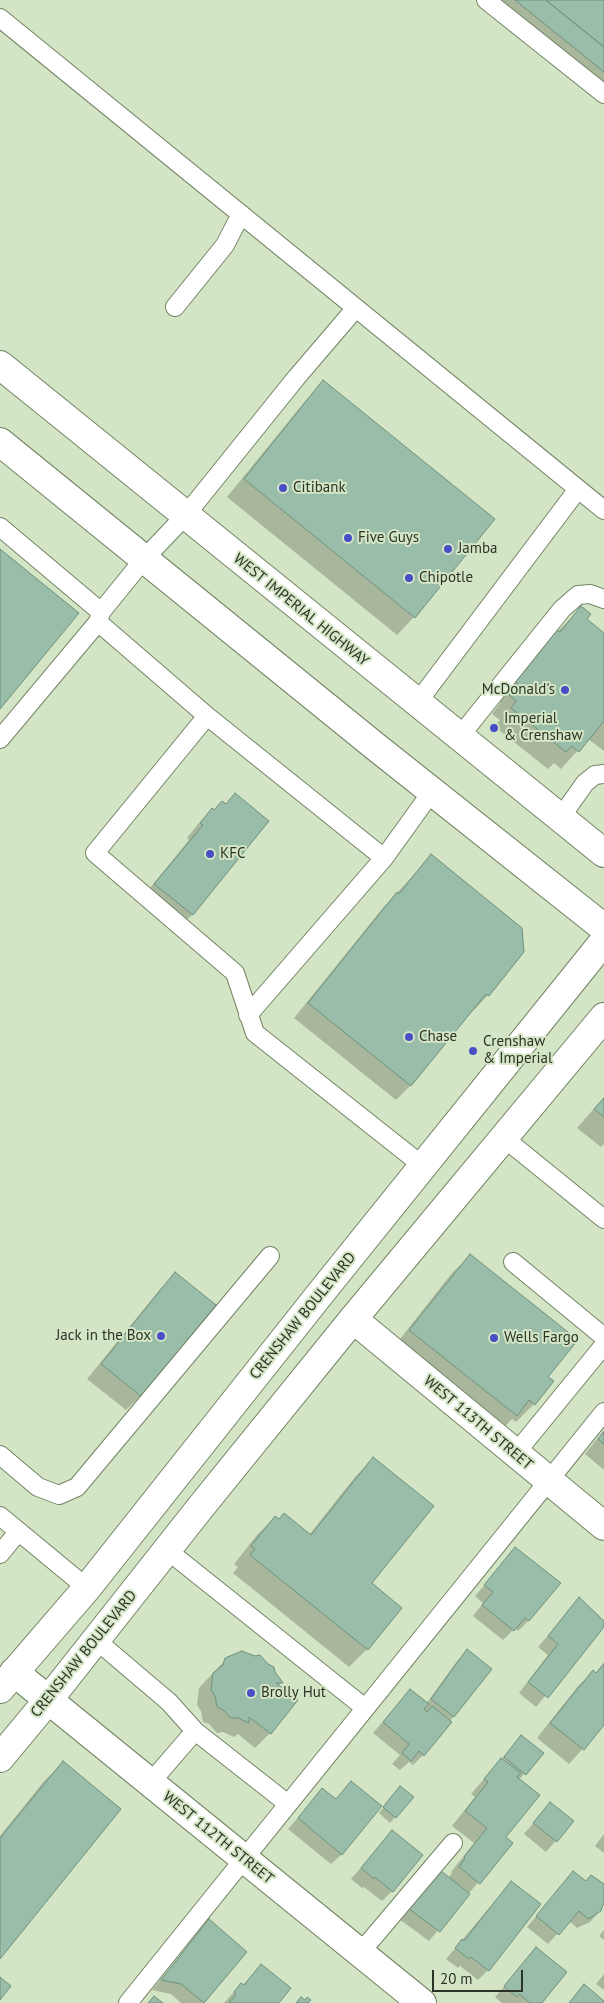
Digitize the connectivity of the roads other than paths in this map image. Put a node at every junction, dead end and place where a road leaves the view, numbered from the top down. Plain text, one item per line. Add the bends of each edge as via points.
1 (486, 0) edge
2 (0, 18) edge
3 (604, 94) edge
4 (241, 214) junction
5 (175, 307) dead end
6 (355, 308) junction
7 (0, 365) edge
8 (0, 442) edge
9 (578, 489) junction
10 (604, 510) edge
11 (185, 516) junction
12 (0, 527) edge
13 (144, 559) junction
14 (604, 599) edge
15 (99, 617) junction
16 (417, 703) junction
17 (207, 716) junction
18 (460, 736) junction
19 (0, 739) edge
20 (604, 774) edge
21 (433, 790) junction
22 (561, 817) junction
23 (604, 853) edge
24 (384, 858) junction
25 (604, 928) edge
26 (604, 941) edge
27 (248, 1015) junction
28 (604, 1017) edge
29 (504, 1138) junction
30 (423, 1166) junction
31 (604, 1219) edge
32 (270, 1256) dead end
33 (513, 1262) dead end
34 (320, 1294) junction
35 (353, 1319) junction
36 (604, 1337) edge
37 (604, 1345) edge
38 (604, 1412) edge
39 (515, 1454) junction
40 (0, 1455) edge
41 (548, 1481) junction
42 (200, 1508) junction
43 (0, 1516) edge
44 (604, 1526) edge
45 (18, 1532) junction
46 (167, 1550) junction
47 (0, 1554) edge
48 (87, 1588) junction
49 (96, 1640) junction
50 (7, 1681) edge
51 (49, 1699) junction
52 (365, 1708) junction
53 (195, 1731) junction
54 (0, 1758) edge
55 (150, 1782) junction
56 (288, 1804) junction
57 (453, 1843) dead end
58 (243, 1860) junction
59 (360, 1954) junction
60 (128, 2003) edge
61 (422, 2003) edge

1 - 3 lane
2 - 4 lane
4 - 5 lane via 225,245
4 - 6 lane
6 - 9 lane
6 - 11 lane
7 - 11 main road, WEST IMPERIAL HIGHWAY
8 - 13 main road
9 - 10 lane
9 - 16 lane
11 - 13 lane
11 - 16 main road, WEST IMPERIAL HIGHWAY
12 - 15 lane
13 - 15 lane
13 - 21 main road
14 - 18 lane via 590,594 578,595 562,609
15 - 17 lane
15 - 19 lane
16 - 18 main road, WEST IMPERIAL HIGHWAY
17 - 24 lane
17 - 27 lane via 94,853 235,973
18 - 22 main road, WEST IMPERIAL HIGHWAY
20 - 22 lane via 585,783
21 - 24 lane
21 - 25 main road
22 - 23 main road, WEST IMPERIAL HIGHWAY
24 - 27 lane
26 - 30 main road, CRENSHAW BOULEVARD
27 - 30 lane via 256,1033
28 - 29 main road, CRENSHAW BOULEVARD
29 - 31 lane
29 - 35 main road, CRENSHAW BOULEVARD
30 - 34 main road, CRENSHAW BOULEVARD
32 - 40 lane via 77,1487 59,1495 38,1487
33 - 36 lane
34 - 42 main road via 326,1328 222,1454
34 - 48 main road, CRENSHAW BOULEVARD
35 - 39 main road, WEST 113TH STREET
35 - 42 main road, CRENSHAW BOULEVARD
37 - 39 lane
38 - 41 lane
39 - 41 main road, WEST 113TH STREET
41 - 44 main road, WEST 113TH STREET
41 - 52 lane
42 - 46 main road, CRENSHAW BOULEVARD
43 - 45 lane
45 - 47 lane
45 - 48 lane
46 - 49 main road, CRENSHAW BOULEVARD
46 - 52 lane
48 - 50 main road, CRENSHAW BOULEVARD
49 - 51 main road, CRENSHAW BOULEVARD
49 - 53 lane via 169,1702
50 - 51 main road, WEST 112TH STREET
51 - 54 main road, CRENSHAW BOULEVARD
51 - 55 main road, WEST 112TH STREET
52 - 56 lane
53 - 55 lane
53 - 56 lane
55 - 58 main road, WEST 112TH STREET
56 - 58 lane
57 - 59 lane
58 - 59 main road, WEST 112TH STREET
58 - 60 lane
59 - 61 main road, WEST 112TH STREET

